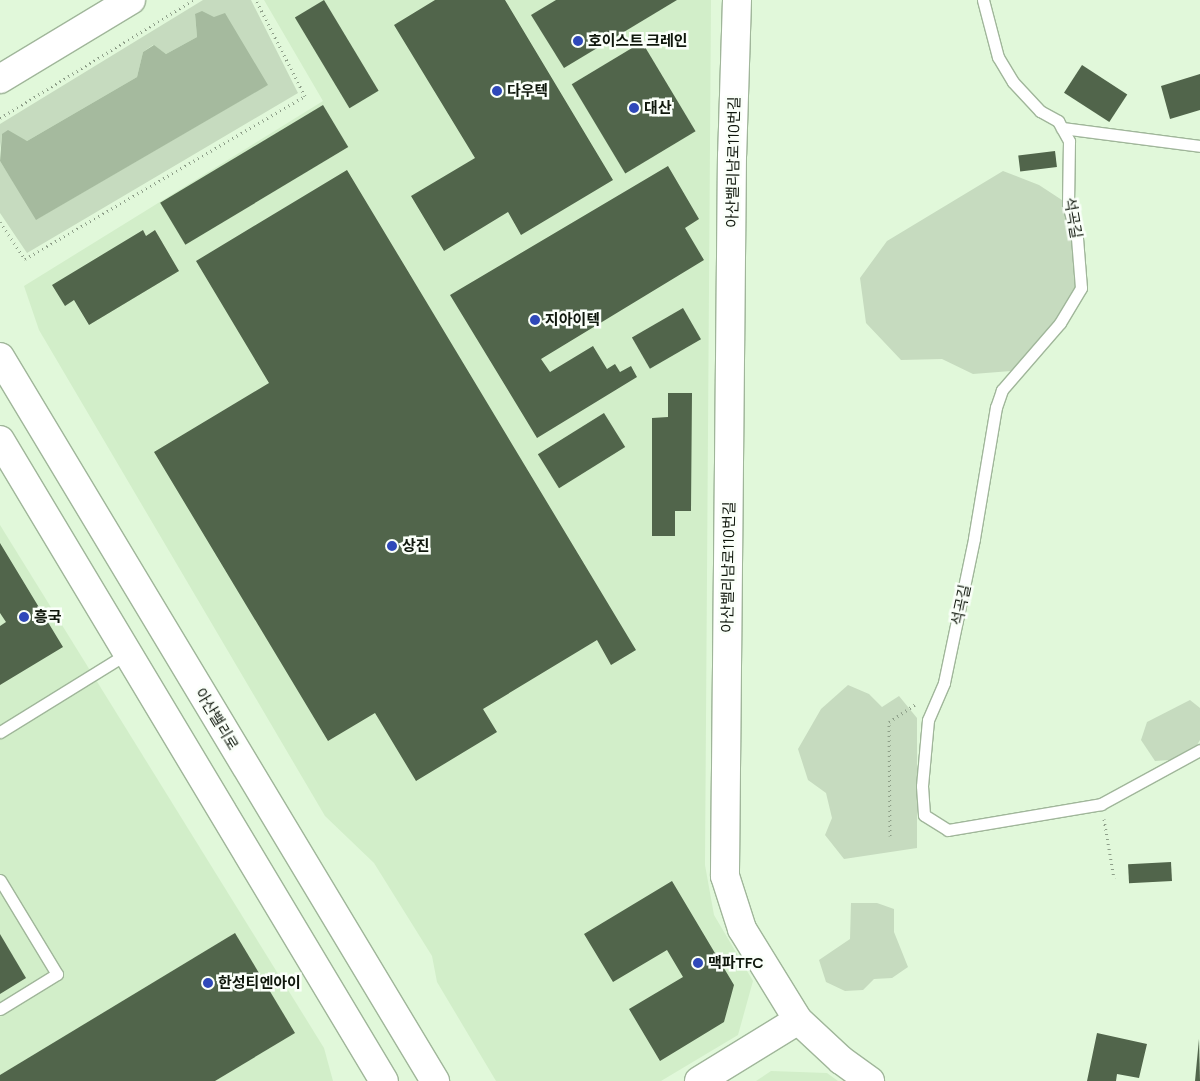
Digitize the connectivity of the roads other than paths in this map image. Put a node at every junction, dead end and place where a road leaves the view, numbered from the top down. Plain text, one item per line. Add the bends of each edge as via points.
1 (131, 0) edge
2 (737, 0) edge
3 (983, 0) edge
4 (0, 78) edge
5 (1062, 128) junction
6 (1200, 146) edge
7 (0, 357) edge
8 (0, 440) edge
9 (128, 654) junction
10 (0, 732) edge
11 (1200, 750) edge
12 (0, 880) edge
13 (0, 1009) edge
14 (798, 1020) junction
15 (384, 1081) edge
16 (435, 1081) edge
17 (699, 1081) edge
18 (870, 1081) edge

1 - 4 street
2 - 14 street, 아산밸리남로110번길 via 732,155 725,876 742,929
3 - 5 lane via 998,57 1013,82 1040,111 1058,120
5 - 6 lane
5 - 11 lane, 석곡길 via 1070,141 1068,204 1078,238 1081,288 1060,323 1002,390 944,683 928,720 922,786 924,815 948,830 1101,804
7 - 16 street, 아산밸리로
8 - 9 street
9 - 10 lane
9 - 15 street
12 - 13 lane via 57,974
14 - 17 street
14 - 18 street, 아산밸리남로110번길 via 841,1060

